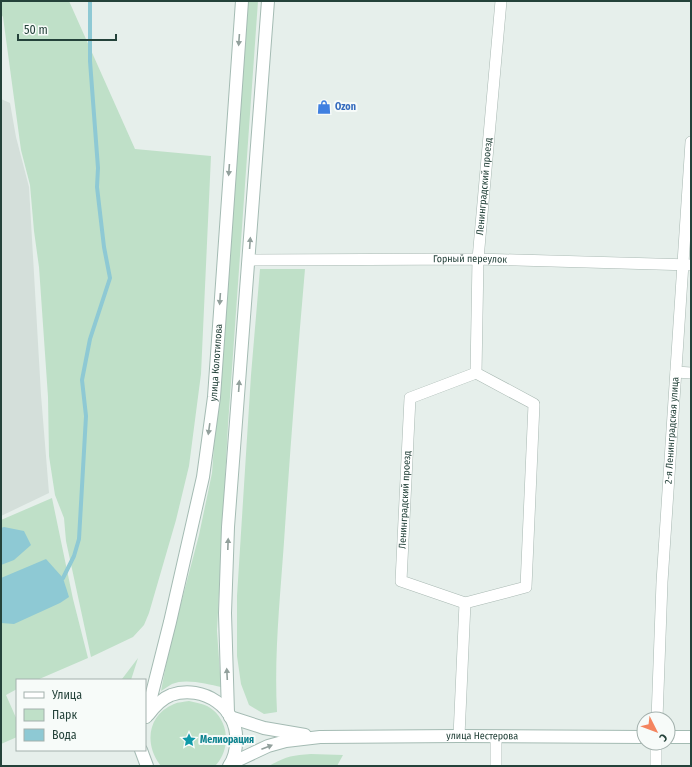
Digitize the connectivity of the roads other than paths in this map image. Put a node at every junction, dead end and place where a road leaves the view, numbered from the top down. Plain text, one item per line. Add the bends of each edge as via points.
1 (242, 1) edge
2 (268, 1) edge
3 (501, 1) edge
4 (691, 142) edge
5 (478, 259) junction
6 (249, 260) junction
7 (687, 265) edge
8 (676, 372) junction
9 (476, 373) junction
10 (691, 373) edge
11 (465, 603) junction
12 (657, 711) edge
13 (146, 714) edge
14 (229, 715) junction
15 (146, 717) edge
16 (459, 736) junction
17 (496, 736) junction
18 (691, 736) edge
19 (636, 737) edge
20 (676, 737) edge
21 (320, 738) junction
22 (141, 751) edge
23 (656, 751) edge
24 (144, 765) edge
25 (230, 765) edge
26 (496, 766) edge
27 (656, 766) edge

1 -> 13 main road, улица Колотилова via 214,397 203,478
6 -> 2 main road, улица Колотилова
3 - 5 street, Ленинградский проезд
4 - 7 street, 2-я Ленинградская улица
5 - 6 street, Горный переулок
5 - 7 street, Горный переулок
5 - 9 street, Ленинградский проезд
14 -> 6 main road, улица Колотилова via 225,613 228,527
7 - 8 street, 2-я Ленинградская улица
8 - 10 street
8 - 12 street, 2-я Ленинградская улица via 662,582
9 - 11 street via 534,404 526,587
9 - 11 street, Ленинградский проезд via 410,398 401,581
11 - 16 street
14 - 15 main road, улица Колотилова via 217,701 202,694 186,692 170,696 156,704
14 - 21 main road, улица Нестерова via 264,728
14 - 25 main road, улица Колотилова via 237,737 236,750
16 - 17 main road, улица Нестерова
16 - 21 main road, улица Нестерова
17 - 19 main road, улица Нестерова
17 - 26 street
18 - 20 main road
25 -> 21 main road, улица Нестерова via 268,746 286,741
22 - 24 main road
23 - 27 street

